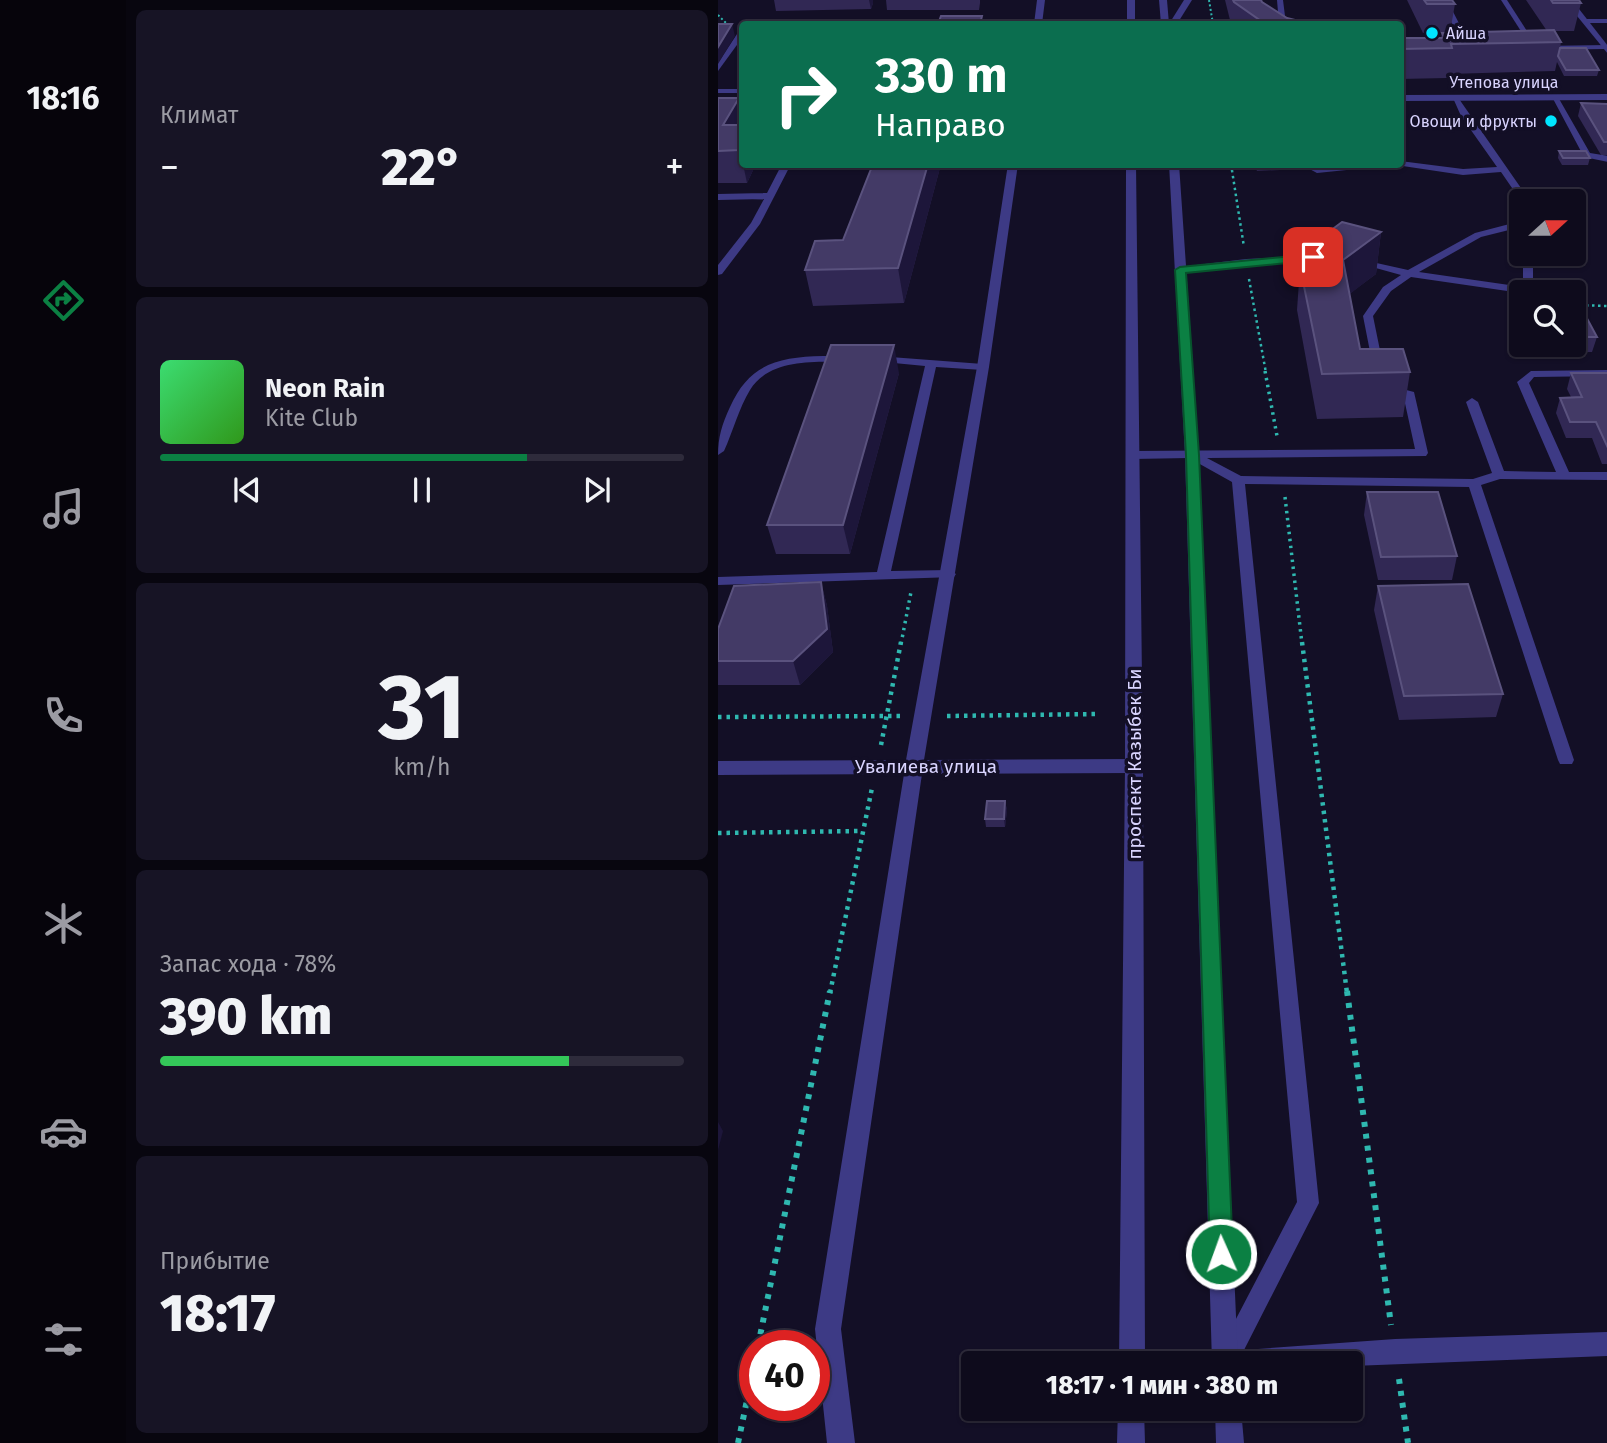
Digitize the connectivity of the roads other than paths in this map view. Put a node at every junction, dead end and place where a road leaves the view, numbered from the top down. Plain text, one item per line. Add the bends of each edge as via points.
1 (1041, 0) edge
2 (1131, 0) edge
3 (1163, 0) edge
4 (1188, 0) edge
5 (1280, 0) edge
6 (1444, 0) edge
7 (1504, 0) edge
8 (1568, 0) edge
9 (1038, 21) edge
10 (1131, 21) edge
11 (1165, 21) edge
12 (1175, 21) edge
13 (1283, 21) edge
14 (1584, 21) junction
15 (1608, 21) edge
16 (739, 39) edge
17 (1598, 39) junction
18 (1483, 40) edge
19 (1519, 40) edge
20 (1531, 44) junction
21 (1606, 50) edge
22 (718, 69) edge
23 (718, 91) edge
24 (739, 91) edge
25 (1457, 97) junction
26 (1554, 97) junction
27 (1608, 97) edge
28 (1404, 98) edge
29 (1608, 159) edge
30 (1404, 164) edge
31 (785, 168) edge
32 (1012, 168) edge
33 (1131, 168) edge
34 (1174, 168) edge
35 (1313, 168) edge
36 (1342, 168) edge
37 (1503, 169) junction
38 (1517, 189) edge
39 (718, 197) edge
40 (770, 197) junction
41 (1509, 227) edge
42 (721, 261) edge
43 (1180, 270) junction
44 (718, 272) edge
45 (1409, 274) junction
46 (1509, 289) edge
47 (931, 363) junction
48 (983, 367) junction
49 (1608, 373) edge
50 (1472, 401) dead end
51 (718, 451) edge
52 (1133, 455) junction
53 (1192, 455) junction
54 (1499, 475) junction
55 (1564, 476) junction
56 (1608, 476) edge
57 (1238, 480) junction
58 (1474, 483) junction
59 (948, 574) junction
60 (883, 577) junction
61 (718, 580) edge
62 (1566, 760) dead end
63 (914, 765) junction
64 (1134, 766) junction
65 (718, 768) edge
66 (1606, 1348) edge
67 (1132, 1351) edge
68 (1225, 1351) edge
69 (1231, 1351) edge
70 (1363, 1353) edge
71 (1131, 1421) edge
72 (1229, 1421) edge
73 (841, 1443) edge
74 (1131, 1443) edge
75 (1230, 1443) edge

1 - 9 street
2 - 10 street
3 - 11 street
4 - 12 street
5 - 13 lane
6 - 18 lane via 1462,37
7 - 20 lane
8 - 14 street
14 - 15 lane
14 - 17 street
16 - 22 lane
17 - 20 lane
17 - 21 street
19 - 20 lane
20 - 21 lane
23 - 24 lane
25 - 26 street, Утепова улица
25 - 28 street, Утепова улица
25 - 37 lane
26 - 27 street, Утепова улица
26 - 29 lane via 1587,155
30 - 37 lane via 1463,172
31 - 40 lane
32 - 48 street
33 - 52 street, проспект Казыбек Би
34 - 43 street
35 - 36 lane
37 - 38 lane
39 - 40 lane
40 - 42 lane via 755,224
41 - 45 lane via 1479,235
42 - 44 lane
43 - 45 lane via 1341,259 1370,261
43 - 53 street
45 - 46 lane
45 - 53 lane via 1387,289 1368,316 1381,386 1408,392 1422,453
47 - 48 lane
47 - 51 lane via 811,359 772,367 750,382
47 - 60 lane
48 - 59 street
49 - 55 lane via 1532,373 1523,382
50 - 54 lane
52 - 53 lane
52 - 64 street, проспект Казыбек Би
53 - 57 lane
53 - 68 street
54 - 55 lane
54 - 58 lane
55 - 56 lane
57 - 58 lane
57 - 69 lane via 1308,1203
58 - 62 lane
59 - 60 lane
59 - 63 street
60 - 61 lane
63 - 64 street, Увалиева улица
63 - 65 street, Увалиева улица
63 - 73 street via 828,1329
64 - 67 street, проспект Казыбек Би
66 - 70 lane
71 - 74 street
72 - 75 street

